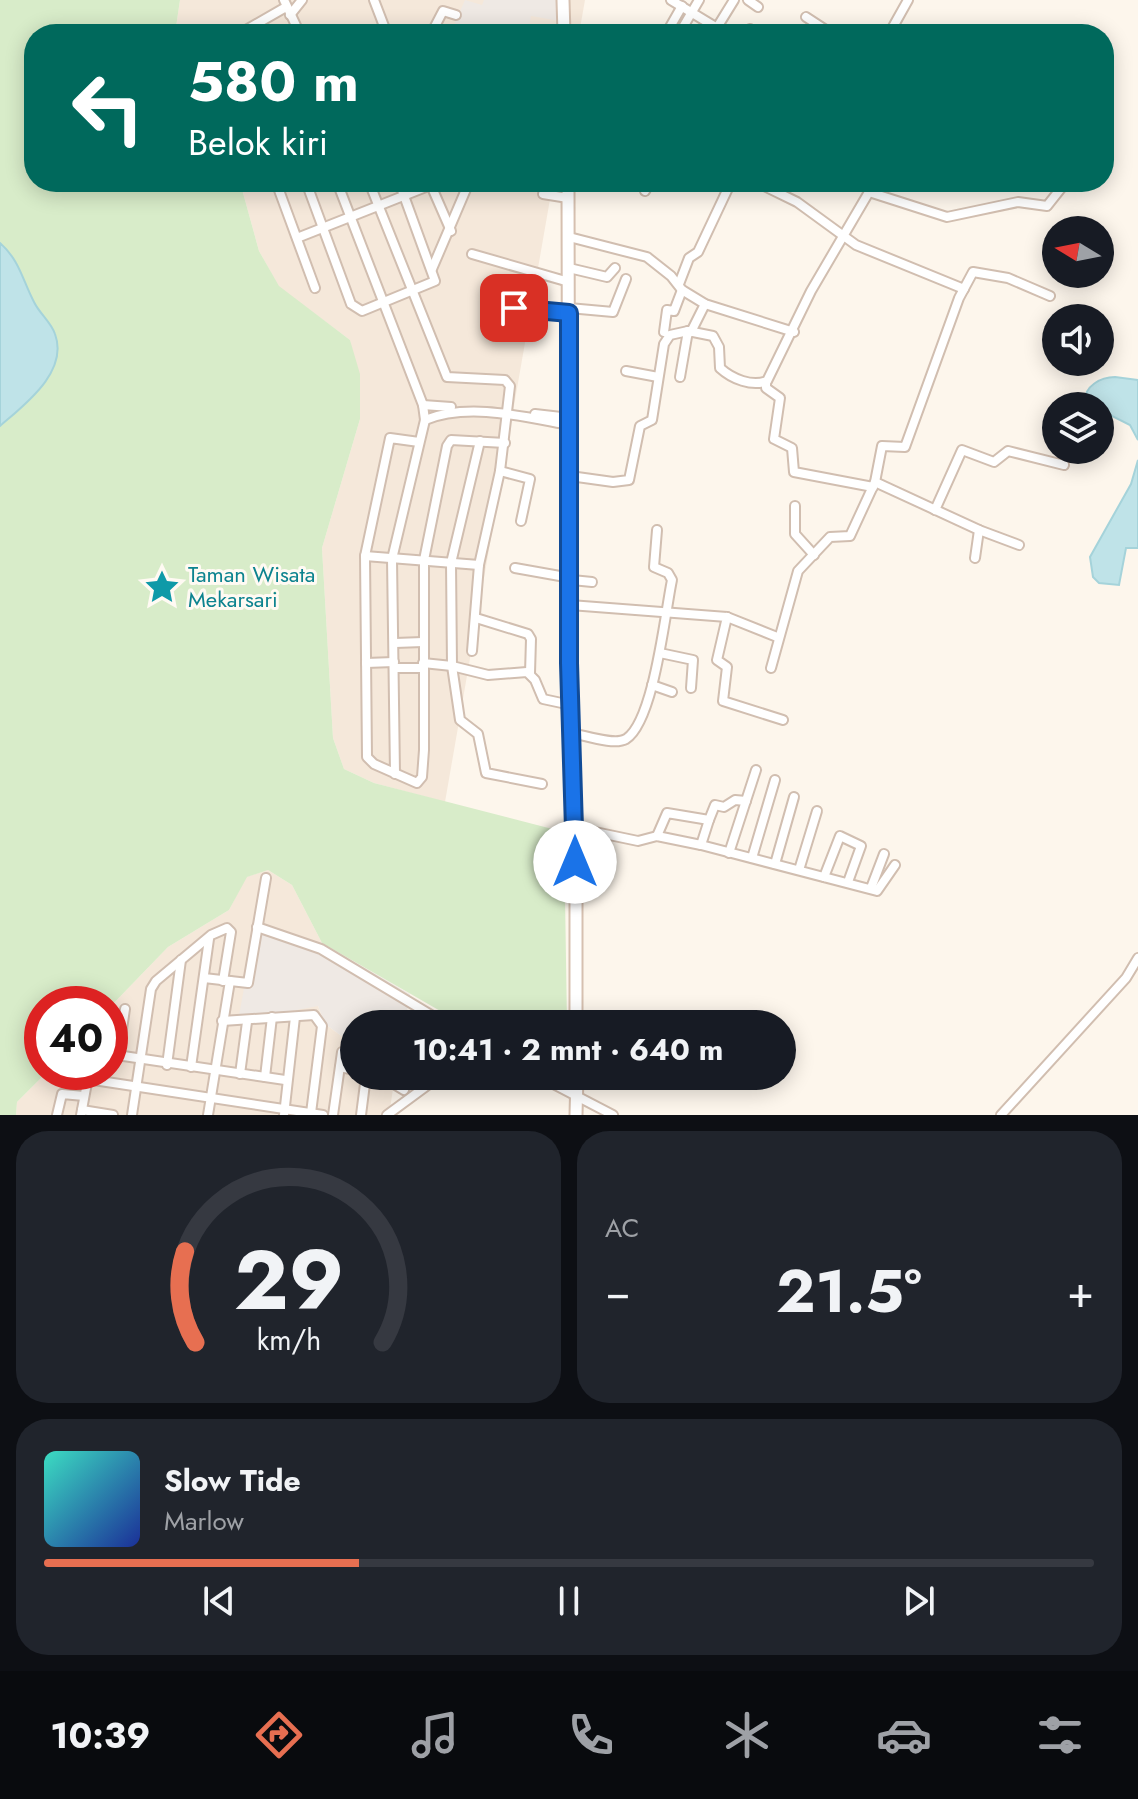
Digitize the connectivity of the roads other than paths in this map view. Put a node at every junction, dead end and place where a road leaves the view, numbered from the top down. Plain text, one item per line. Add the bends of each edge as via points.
1 (302, 0) edge
2 (374, 0) edge
3 (563, 0) edge
4 (671, 0) edge
5 (699, 0) edge
6 (734, 0) edge
7 (748, 0) edge
8 (905, 1) edge
9 (682, 6) junction
10 (286, 7) edge
11 (758, 7) dead end
12 (692, 12) junction
13 (456, 15) dead end
14 (806, 17) dead end
15 (261, 24) edge
16 (383, 24) edge
17 (435, 24) edge
18 (564, 24) edge
19 (672, 24) edge
20 (685, 24) edge
21 (707, 24) edge
22 (719, 24) edge
23 (816, 24) edge
24 (894, 24) edge
25 (280, 192) edge
26 (310, 192) edge
27 (341, 192) edge
28 (373, 192) edge
29 (403, 192) edge
30 (416, 192) edge
31 (436, 192) edge
32 (465, 192) edge
33 (568, 192) edge
34 (726, 192) edge
35 (779, 192) edge
36 (869, 192) edge
37 (869, 192) edge
38 (1058, 192) edge
39 (543, 194) dead end
40 (404, 196) junction
41 (568, 198) junction
42 (378, 206) junction
43 (351, 217) junction
44 (324, 228) junction
45 (451, 231) junction
46 (843, 236) junction
47 (569, 237) junction
48 (297, 238) junction
49 (472, 254) dead end
50 (569, 268) junction
51 (615, 268) dead end
52 (432, 269) junction
53 (626, 279) dead end
54 (569, 282) junction
55 (681, 287) junction
56 (315, 288) dead end
57 (964, 289) junction
58 (412, 292) junction
59 (1050, 296) dead end
60 (383, 304) junction
61 (705, 304) junction
62 (569, 310) junction
63 (511, 321) dead end
64 (664, 332) dead end
65 (690, 332) junction
66 (794, 332) junction
67 (626, 371) dead end
68 (658, 377) junction
69 (680, 377) dead end
70 (766, 382) junction
71 (423, 405) junction
72 (443, 410) junction
73 (508, 412) junction
74 (425, 420) junction
75 (570, 422) junction
76 (480, 441) junction
77 (419, 442) junction
78 (505, 443) junction
79 (1064, 465) dead end
80 (500, 471) junction
81 (570, 476) junction
82 (874, 485) junction
83 (795, 506) dead end
84 (935, 510) junction
85 (521, 521) dead end
86 (657, 530) dead end
87 (979, 530) junction
88 (1019, 545) dead end
89 (814, 555) junction
90 (365, 556) junction
91 (975, 558) dead end
92 (392, 559) junction
93 (424, 560) junction
94 (451, 563) junction
95 (479, 565) junction
96 (515, 568) dead end
97 (572, 579) junction
98 (592, 582) dead end
99 (570, 605) junction
100 (665, 614) junction
101 (727, 617) junction
102 (476, 618) junction
103 (777, 637) junction
104 (423, 642) junction
105 (395, 643) junction
106 (472, 651) dead end
107 (660, 653) junction
108 (366, 663) junction
109 (394, 665) junction
110 (423, 666) junction
111 (452, 666) junction
112 (771, 668) dead end
113 (530, 673) junction
114 (652, 685) junction
115 (691, 688) dead end
116 (672, 692) dead end
117 (571, 705) junction
118 (783, 720) dead end
119 (571, 733) junction
120 (756, 770) dead end
121 (395, 774) junction
122 (775, 780) dead end
123 (542, 784) dead end
124 (794, 797) dead end
125 (746, 801) junction
126 (817, 811) dead end
127 (709, 820) junction
128 (575, 832) junction
129 (657, 836) junction
130 (701, 845) junction
131 (729, 853) junction
132 (884, 854) dead end
133 (752, 858) junction
134 (775, 864) junction
135 (895, 865) dead end
136 (799, 870) junction
137 (824, 877) junction
138 (266, 878) dead end
139 (848, 882) junction
140 (871, 888) junction
141 (257, 927) junction
142 (209, 939) junction
143 (1138, 958) edge
144 (181, 960) junction
145 (204, 978) junction
146 (226, 981) junction
147 (423, 1010) edge
148 (576, 1010) edge
149 (272, 1017) junction
150 (295, 1017) junction
151 (222, 1021) junction
152 (247, 1022) junction
153 (128, 1058) edge
154 (140, 1060) junction
155 (167, 1065) junction
156 (191, 1067) junction
157 (340, 1067) edge
158 (214, 1071) junction
159 (240, 1074) junction
160 (265, 1077) junction
161 (285, 1080) junction
162 (128, 1084) edge
163 (135, 1086) junction
164 (85, 1090) edge
165 (364, 1090) edge
166 (421, 1090) edge
167 (562, 1090) edge
168 (580, 1090) edge
169 (84, 1096) junction
170 (210, 1099) junction
171 (583, 1102) junction
172 (81, 1112) edge
173 (284, 1112) edge
174 (311, 1113) edge
175 (57, 1115) edge
176 (110, 1115) edge
177 (132, 1115) edge
178 (208, 1115) edge
179 (323, 1115) edge
180 (333, 1115) edge
181 (361, 1115) edge
182 (387, 1115) edge
183 (576, 1115) edge
184 (613, 1115) edge
185 (1001, 1115) edge

1 - 10 street
2 - 16 street
3 - 18 street
4 - 9 street
5 - 12 street
6 - 22 street
7 - 11 street
8 - 24 street
9 - 12 street
9 - 19 street
10 - 15 street
12 - 20 street
12 - 21 street
13 - 17 street via 443,11
14 - 23 street
25 - 48 street
26 - 44 street
27 - 43 street
28 - 42 street
29 - 40 street
30 - 40 street
31 - 45 street
32 - 45 street
33 - 41 street
34 - 55 street via 698,252 689,258
35 - 46 street
36 - 46 street
37 - 38 street via 947,217 1018,202 1047,206
39 - 41 street
40 - 42 street
40 - 52 street
41 - 47 street
42 - 43 street
42 - 58 street
43 - 44 street
43 - 60 street
44 - 48 street
44 - 60 street via 354,309
45 - 52 street
46 - 57 street via 884,259
46 - 66 street
47 - 50 street
47 - 55 street via 647,257
48 - 56 street
49 - 54 street
50 - 51 street via 607,277
50 - 54 street
52 - 58 street via 435,281
53 - 62 street via 613,312
54 - 62 street
55 - 61 street
55 - 64 street via 674,311 667,310
57 - 59 street via 976,271
57 - 82 street via 905,447 882,446
58 - 60 street
58 - 73 street via 447,377 505,380 510,386
60 - 71 street
61 - 65 street
61 - 66 street
62 - 63 street via 516,307
62 - 75 street
65 - 68 street via 667,338
65 - 69 street
65 - 70 street via 713,336 720,368 727,374 748,383
66 - 70 street
67 - 68 street
68 - 81 street via 652,420 640,426 629,480
70 - 82 street via 780,398 774,439 792,448 794,472
71 - 72 street
71 - 74 street
72 - 73 street
72 - 74 street
73 - 75 street
73 - 78 street
74 - 77 street
75 - 81 street
76 - 78 street
76 - 93 street via 448,443
76 - 94 street
77 - 90 street via 390,438
77 - 92 street
78 - 80 street
79 - 84 street via 1008,451 994,462 962,450
80 - 85 street via 530,479
80 - 95 street
81 - 97 street
82 - 84 street
82 - 89 street via 850,536 830,537
83 - 89 street via 795,534
84 - 87 street
86 - 100 street via 654,567 672,580
87 - 88 street
87 - 91 street
89 - 103 street via 798,571
90 - 92 street
90 - 108 street
92 - 93 street
92 - 105 street
93 - 94 street
93 - 104 street
94 - 95 street
94 - 111 street
95 - 102 street
96 - 97 street
97 - 98 street
97 - 99 street
99 - 100 street
99 - 117 street
100 - 101 street
100 - 107 street
101 - 103 street
101 - 118 street via 717,660 727,667 723,701
102 - 106 street
102 - 113 street via 530,636
103 - 112 street
104 - 105 street
104 - 110 street
105 - 109 street
107 - 114 street
107 - 115 street via 693,660
108 - 109 street
108 - 121 street via 367,757
109 - 110 street
109 - 121 street
110 - 111 street
110 - 121 street via 422,777 417,783
111 - 113 street via 488,675
111 - 123 street via 460,720 478,734 486,773
113 - 117 street via 543,699
114 - 116 street
114 - 119 street via 625,739
117 - 119 street
119 - 128 street
120 - 125 street
122 - 133 street
124 - 134 street
125 - 127 street via 715,805
125 - 131 street
126 - 136 street
127 - 129 street via 667,813
127 - 130 street
128 - 129 street via 638,841
128 - 148 street
129 - 130 street
130 - 131 street
131 - 133 street
132 - 140 street
133 - 134 street
134 - 136 street
135 - 140 street via 882,889
136 - 137 street
137 - 139 street
137 - 139 street via 840,836 861,846
138 - 141 street
139 - 140 street
141 - 146 street via 248,983
141 - 147 street via 321,949
142 - 144 street
142 - 145 street
142 - 146 street via 221,929 231,932
143 - 185 street via 1126,978
144 - 154 street via 151,989
144 - 155 street
145 - 146 street
145 - 156 street
146 - 151 street
149 - 150 street
149 - 152 street
149 - 160 street
150 - 161 street
150 - 174 street via 314,1015 322,1026
151 - 152 street
151 - 158 street
152 - 159 street
153 - 154 street
154 - 155 street
154 - 163 street
155 - 156 street
156 - 158 street
157 - 180 street
158 - 159 street
158 - 170 street
159 - 160 street
160 - 161 street
161 - 173 street
162 - 163 street
163 - 170 street
163 - 177 street
164 - 169 street
165 - 181 street
166 - 182 street
167 - 171 street
168 - 171 street
169 - 172 street
169 - 175 street via 62,1094
170 - 173 street
170 - 178 street
171 - 183 street
171 - 184 street
172 - 176 street
173 - 174 street
174 - 179 street

